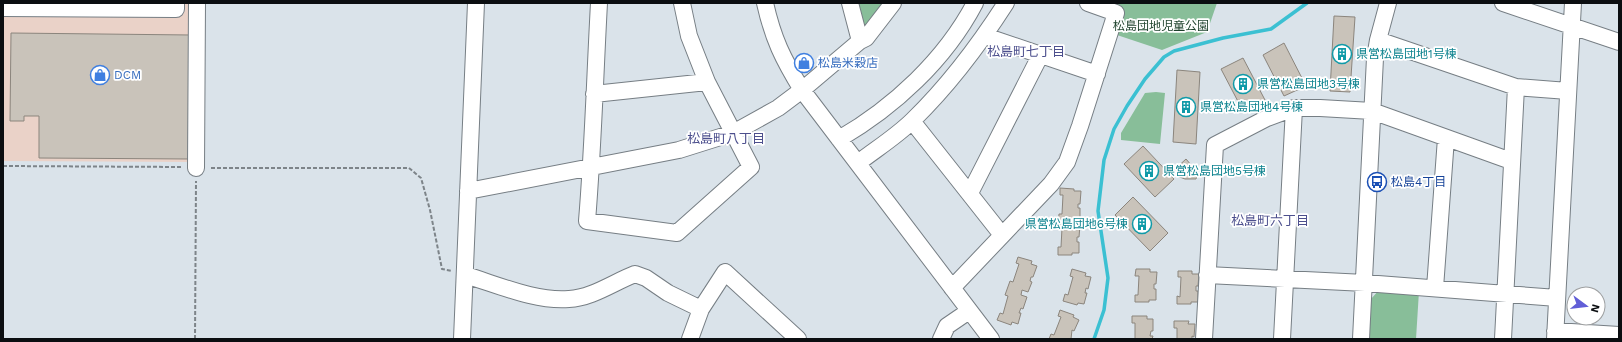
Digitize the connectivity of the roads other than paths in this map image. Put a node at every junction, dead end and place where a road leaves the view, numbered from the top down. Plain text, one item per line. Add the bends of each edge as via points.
1 (176, 3) edge
2 (197, 3) edge
3 (476, 3) edge
4 (599, 3) edge
5 (682, 3) edge
6 (766, 3) edge
7 (850, 3) edge
8 (893, 3) edge
9 (975, 3) edge
10 (1006, 3) edge
11 (1088, 3) edge
12 (1388, 3) edge
13 (1503, 3) edge
14 (1573, 3) edge
15 (22, 5) edge
16 (3, 8) edge
17 (1572, 26) junction
18 (985, 36) junction
19 (1378, 40) junction
20 (860, 41) junction
21 (1619, 42) edge
22 (1040, 54) junction
23 (938, 57) junction
24 (957, 73) junction
25 (1097, 74) junction
26 (708, 82) junction
27 (1516, 87) junction
28 (802, 90) junction
29 (1568, 91) junction
30 (594, 94) junction
31 (1294, 108) junction
32 (1372, 111) junction
33 (912, 121) junction
34 (733, 132) junction
35 (1446, 138) junction
36 (839, 139) junction
37 (1511, 161) junction
38 (858, 164) junction
39 (592, 166) junction
40 (196, 168) road end
41 (468, 191) junction
42 (970, 193) junction
43 (1002, 235) junction
44 (465, 274) junction
45 (1207, 276) junction
46 (1286, 278) junction
47 (1364, 283) junction
48 (952, 288) junction
49 (1435, 288) junction
50 (1506, 294) junction
51 (1557, 298) junction
52 (701, 309) junction
53 (970, 311) junction
54 (1555, 335) edge
55 (1619, 335) edge
56 (462, 339) edge
57 (690, 339) edge
58 (798, 339) edge
59 (942, 339) edge
60 (991, 339) edge
61 (1204, 339) edge
62 (1282, 339) edge
63 (1361, 339) edge
64 (1503, 339) edge

1 - 15 street via 176,9
2 - 40 street
3 - 41 street
4 - 30 street
5 - 26 street via 689,36
6 - 28 street via 777,47
7 - 20 street
8 - 20 street via 866,38
9 - 23 street via 966,20
10 - 18 street
11 - 25 street via 1116,13
12 - 19 street
13 - 17 street
14 - 17 street
15 - 16 street
17 - 21 street
17 - 29 street
18 - 22 street
18 - 24 street
19 - 27 street
19 - 32 street
20 - 28 street
22 - 25 street
22 - 42 street
23 - 24 street
23 - 36 street via 899,98
24 - 33 street
25 - 43 street via 1067,162 1051,184
26 - 30 street
26 - 34 street
27 - 29 street
27 - 37 street
28 - 34 street via 778,108
28 - 36 street
29 - 51 street
30 - 39 street
31 - 32 street
31 - 45 street via 1267,118 1215,145
31 - 46 street
32 - 35 street
32 - 47 street
33 - 38 street
33 - 42 street
34 - 39 street via 679,150
34 - 39 street via 751,167 677,233 587,222
35 - 37 street
35 - 49 street
36 - 38 street
37 - 50 street
38 - 48 street
39 - 41 street
41 - 44 street
42 - 43 street
43 - 48 street
44 - 52 street via 525,293 570,300 635,274
44 - 56 street
45 - 46 street
45 - 61 street
46 - 47 street
46 - 62 street
47 - 49 street
47 - 63 street
48 - 53 street
49 - 50 street
50 - 51 street
50 - 64 street
51 - 54 street
52 - 57 street
52 - 58 street via 725,272
53 - 59 street via 947,326
53 - 60 street
54 - 55 street

